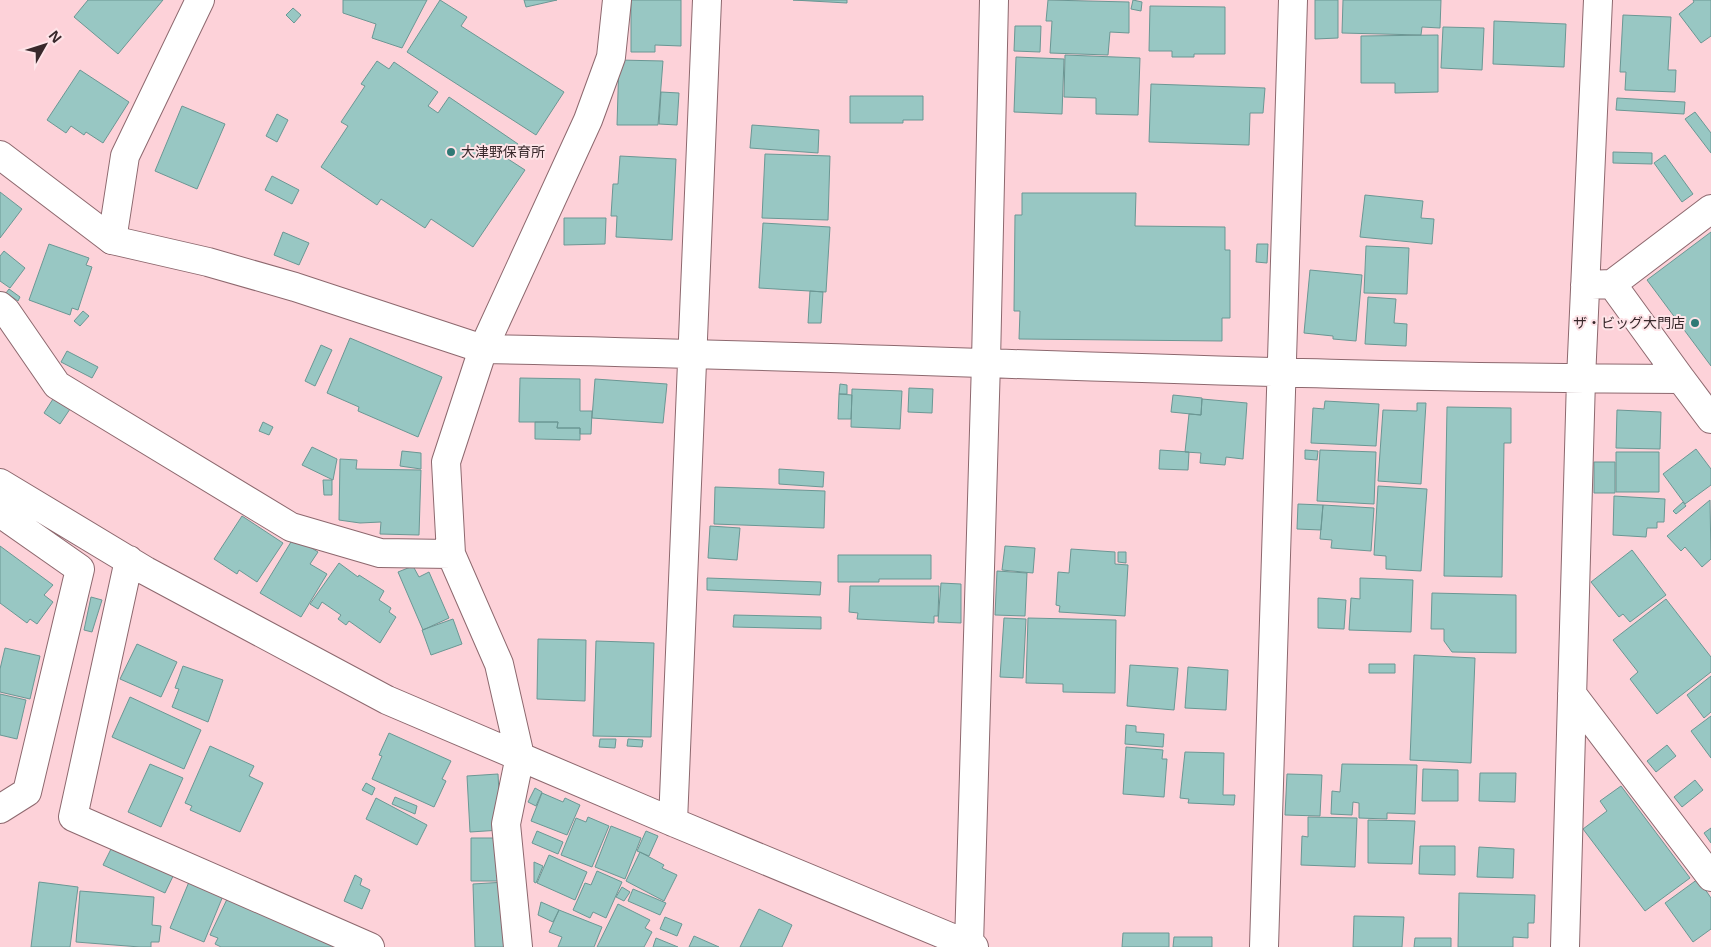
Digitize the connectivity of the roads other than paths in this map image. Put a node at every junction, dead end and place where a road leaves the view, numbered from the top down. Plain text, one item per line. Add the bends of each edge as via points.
1 (200, 0) edge
2 (617, 0) edge
3 (707, 0) edge
4 (994, 0) edge
5 (1293, 0) edge
6 (1598, 0) edge
7 (0, 155) edge
8 (1711, 209) edge
9 (112, 240) junction
10 (1612, 284) junction
11 (1585, 285) junction
12 (0, 306) edge
13 (483, 349) junction
14 (692, 352) junction
15 (986, 362) junction
16 (1282, 372) junction
17 (1581, 378) junction
18 (1681, 379) junction
19 (1711, 419) edge
20 (0, 483) edge
21 (0, 513) edge
22 (451, 554) junction
23 (129, 560) junction
24 (1572, 694) junction
25 (520, 756) junction
26 (0, 809) edge
27 (673, 822) junction
28 (1711, 876) edge
29 (971, 946) edge
30 (370, 947) edge
31 (518, 947) edge
32 (1264, 947) edge
33 (1564, 947) edge

1 - 9 street via 126,156
2 - 13 street via 611,57 588,120
3 - 14 street
4 - 15 street
5 - 16 street
6 - 11 street
7 - 9 street
8 - 10 street
9 - 13 street via 234,269
10 - 11 street
10 - 18 street
11 - 17 street
12 - 22 street via 57,385 291,527 380,553
13 - 14 street
13 - 22 street via 446,462
14 - 15 street
14 - 27 street
15 - 16 street
15 - 29 street
16 - 17 street
16 - 32 street
17 - 18 street
17 - 24 street
18 - 19 street
20 - 23 street
21 - 26 street via 80,569 27,792
22 - 25 street via 499,664
23 - 25 street via 387,700
23 - 30 street via 73,818
24 - 28 street
24 - 33 street
25 - 27 street
25 - 31 street via 506,824
27 - 29 street

